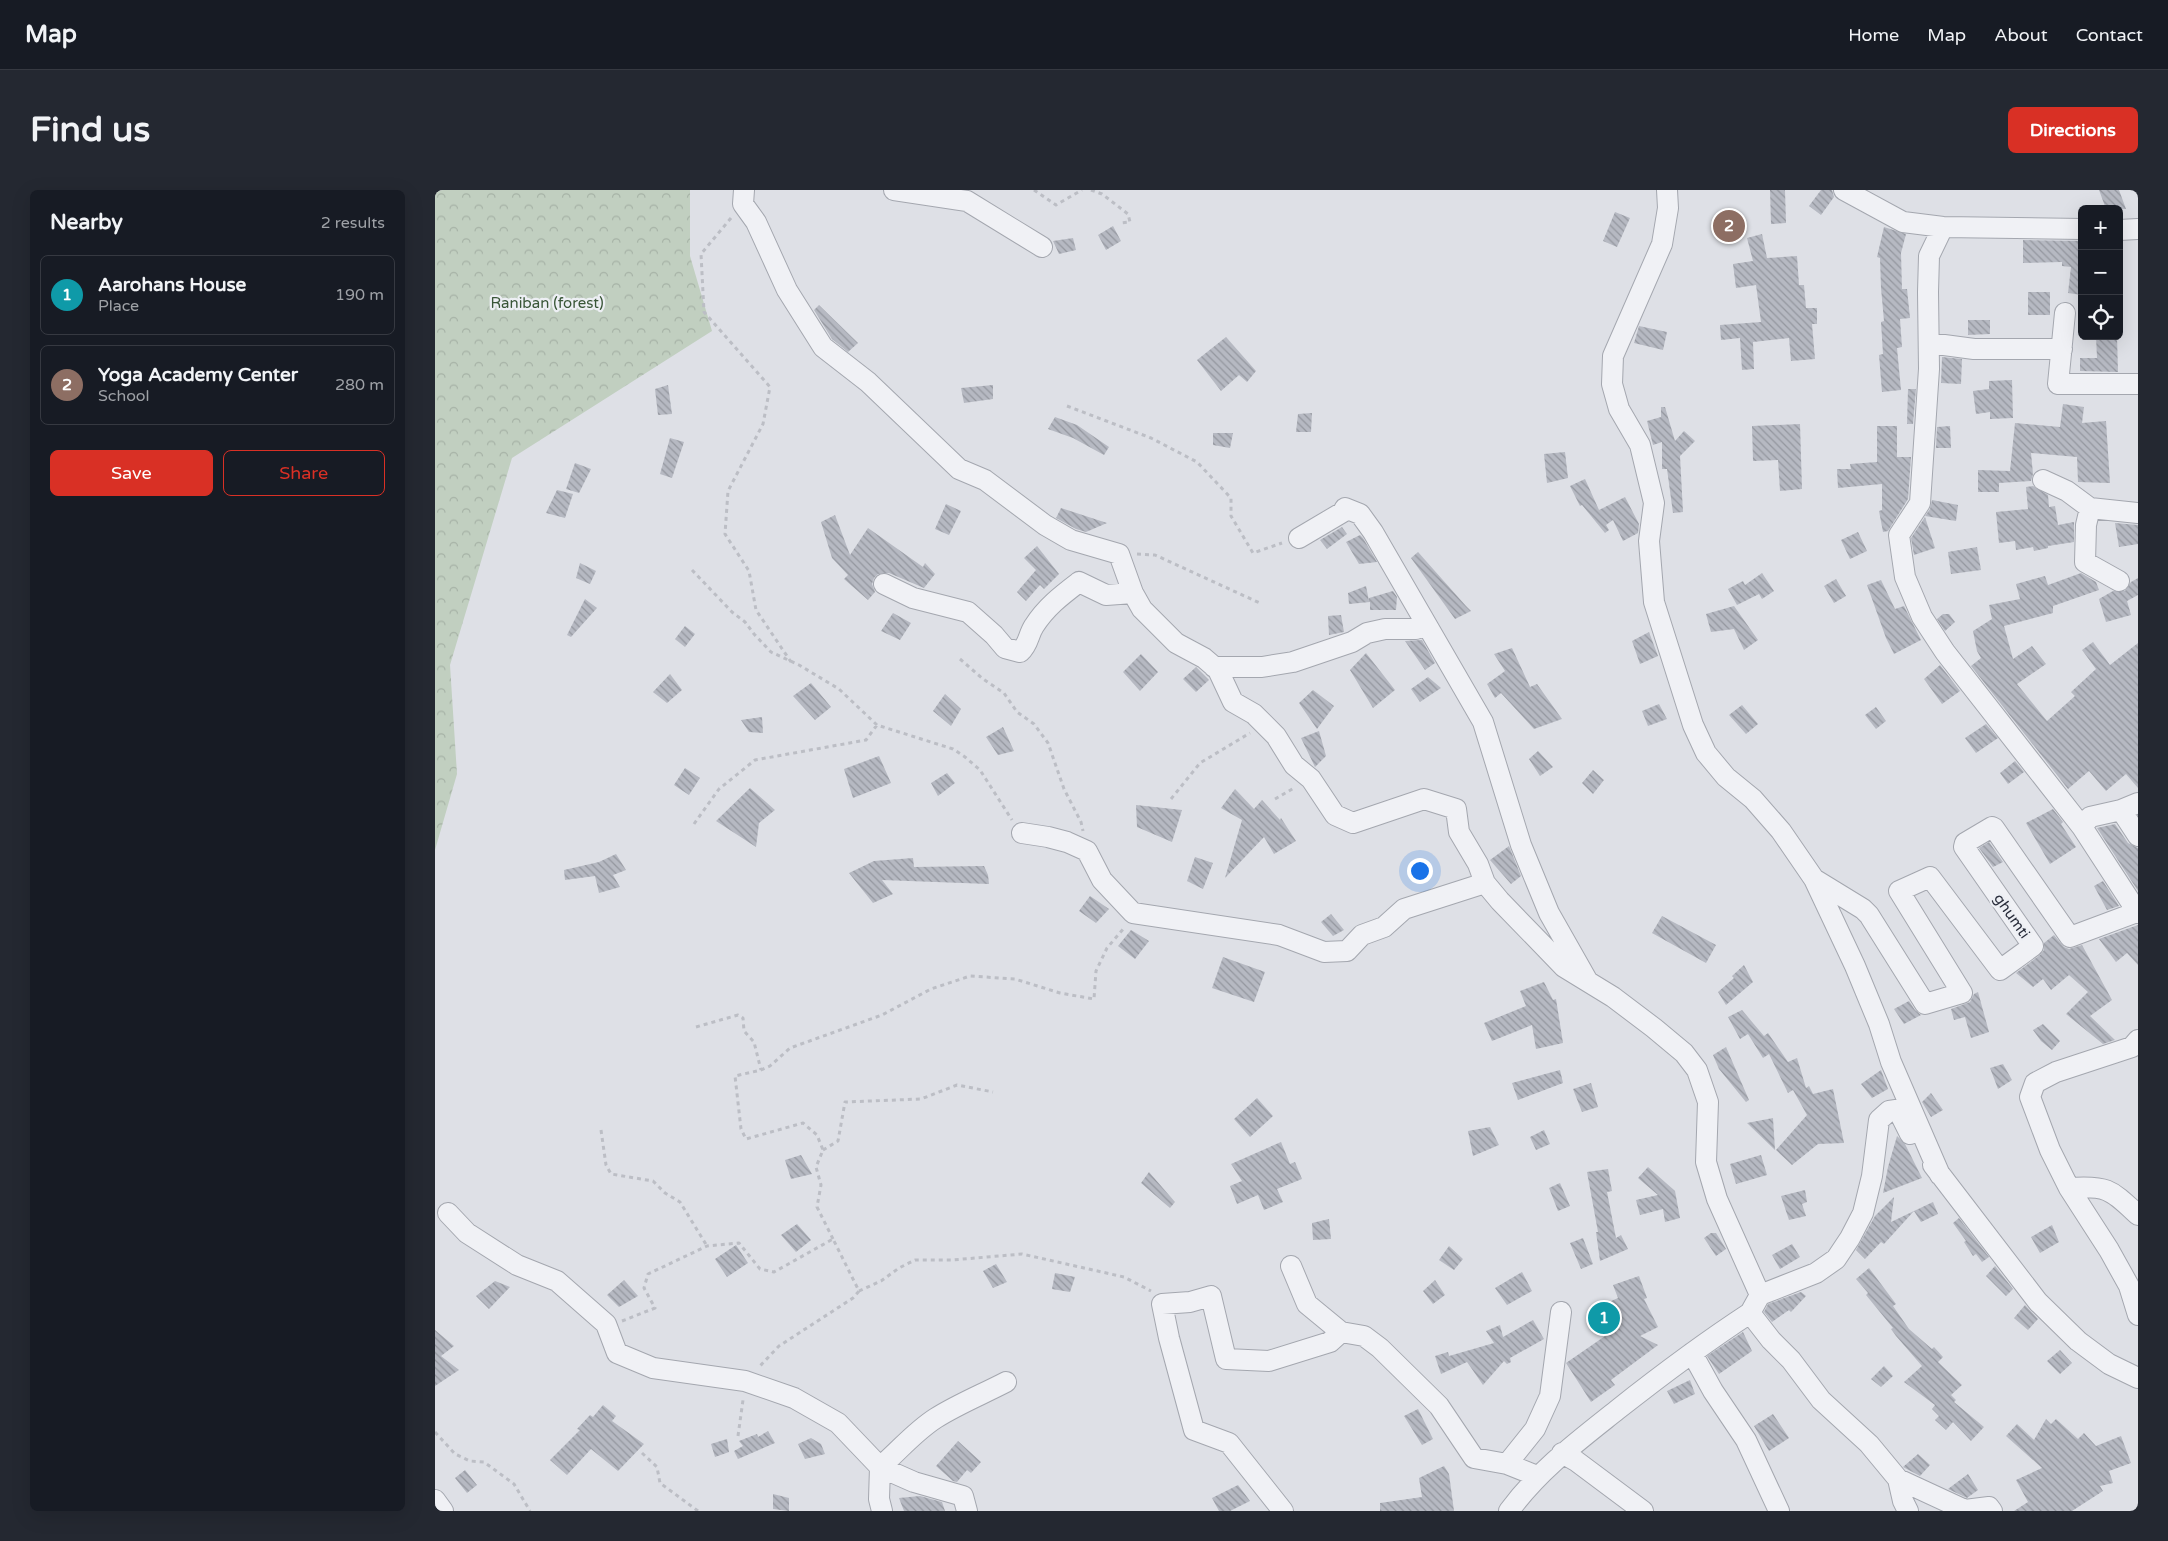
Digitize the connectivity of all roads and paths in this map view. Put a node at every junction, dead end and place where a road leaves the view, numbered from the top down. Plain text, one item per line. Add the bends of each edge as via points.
1 (894, 190) edge
2 (1034, 190) edge
3 (1082, 190) edge
4 (1091, 190) edge
5 (1667, 190) edge
6 (1843, 190) edge
7 (744, 197) edge
8 (1119, 223) dead end
9 (1943, 227) junction
10 (2078, 229) edge
11 (2138, 229) edge
12 (2123, 230) edge
13 (1042, 248) dead end
14 (2065, 313) dead end
15 (1929, 343) junction
16 (2062, 349) junction
17 (2138, 384) edge
18 (1067, 406) dead end
19 (2043, 480) dead end
20 (2090, 508) junction
21 (2138, 513) edge
22 (1299, 538) joint
23 (1119, 554) junction
24 (692, 570) dead end
25 (2119, 581) dead end
26 (884, 584) dead end
27 (1133, 593) junction
28 (1262, 604) dead end
29 (1426, 624) junction
30 (960, 659) dead end
31 (791, 662) junction
32 (1214, 667) junction
33 (1264, 724) junction
34 (877, 725) junction
35 (1171, 800) dead end
36 (2130, 807) edge
37 (694, 824) dead end
38 (2082, 828) junction
39 (1021, 833) joint
40 (2138, 836) edge
41 (1087, 851) junction
42 (1814, 879) junction
43 (1485, 882) junction
44 (2137, 912) edge
45 (1133, 913) junction
46 (1587, 981) junction
47 (696, 1026) dead end
48 (2138, 1040) edge
49 (761, 1070) junction
50 (993, 1092) dead end
51 (601, 1130) dead end
52 (823, 1150) junction
53 (1940, 1175) junction
54 (2069, 1188) junction
55 (448, 1213) dead end
56 (2138, 1215) edge
57 (833, 1239) junction
58 (707, 1246) junction
59 (1291, 1266) dead end
60 (859, 1291) junction
61 (1760, 1295) junction
62 (1162, 1304) junction
63 (1561, 1312) dead end
64 (1750, 1313) junction
65 (2138, 1315) edge
66 (606, 1324) junction
67 (1341, 1332) junction
68 (1693, 1353) junction
69 (2138, 1378) edge
70 (745, 1381) junction
71 (1006, 1382) dead end
72 (435, 1432) edge
73 (738, 1436) dead end
74 (642, 1453) dead end
75 (1562, 1453) junction
76 (1507, 1464) junction
77 (880, 1467) junction
78 (1537, 1476) junction
79 (1898, 1479) junction
80 (435, 1500) edge
81 (443, 1511) edge
82 (530, 1511) edge
83 (698, 1511) edge
84 (882, 1511) edge
85 (967, 1511) edge
86 (1283, 1511) edge
87 (1509, 1511) edge
88 (1643, 1511) edge
89 (1779, 1511) edge
90 (1908, 1511) edge
91 (1992, 1511) edge

1 - 13 street via 967,201
2 - 3 path via 1056,205
4 - 8 path via 1102,194 1128,214 1130,222
5 - 42 street via 1668,208 1662,244 1613,356 1612,384 1619,409 1640,445 1654,503 1649,541 1654,602 1693,725 1707,753 1726,777 1753,800 1781,831
6 - 9 street via 1903,222
7 - 23 street via 787,290 823,347 869,382 959,469 985,480 1045,525 1071,540
7 - 31 path via 701,254 704,312 770,387 763,424 729,492 725,534 749,571 756,610
9 - 10 street
9 - 15 street via 1929,256
11 - 12 street
14 - 16 street
15 - 16 street via 1974,350
15 - 38 street via 1920,503 1899,535 1905,577 1922,617 1945,652
16 - 17 street via 2058,384
18 - 22 path via 1151,438 1197,462 1231,498 1231,516 1253,553
19 - 20 street via 2067,490
20 - 21 street
20 - 25 street via 2085,562
22 - 29 street via 1345,508 1360,514
23 - 27 street
23 - 28 path via 1155,555
24 - 31 path via 771,652
26 - 27 street via 913,598 968,612 1005,648 1020,652 1027,646 1033,628 1048,606 1079,582 1105,595
27 - 32 street via 1142,609 1176,643
29 - 32 street via 1367,633 1352,642 1293,662 1262,667
29 - 46 street via 1483,722 1521,845 1549,913
30 - 41 path via 1005,693 1017,712 1034,724 1048,743 1064,789 1081,822
31 - 34 path via 839,689
32 - 33 street via 1233,702 1255,714
33 - 35 path via 1200,763
33 - 43 street via 1276,736 1294,765 1311,779 1335,815 1353,823 1424,799 1456,809 1459,832
34 - 37 path via 866,740 755,760 719,789
34 - 39 path via 953,749 965,757 979,770
36 - 38 street via 2090,817
36 - 40 street
38 - 44 street
39 - 41 street via 1048,837
41 - 45 street via 1102,880
42 - 44 street, ghumti via 1869,915 1925,1004 1962,994 1899,891 1930,877 2000,970 2033,946 1964,847 1965,843 1992,827 2069,937
42 - 53 street via 1858,974 1891,1062
43 - 45 street via 1404,909 1384,927 1363,936 1347,951 1324,952 1279,935
43 - 46 street via 1539,943 1564,967
45 - 49 path via 1107,948 1096,971 1094,999 1060,994 1015,979 970,976 931,989 882,1015 790,1048
46 - 61 street via 1654,1028 1697,1070 1708,1102 1706,1162 1717,1199
47 - 49 path via 738,1015 743,1018 743,1031 754,1042
48 - 54 street via 2132,1047 2055,1072 2035,1084 2029,1097
49 - 52 path via 735,1076 741,1129 747,1139 803,1123 817,1135
50 - 52 path via 957,1085 921,1099 845,1102 838,1142
51 - 58 path via 606,1165 611,1174 653,1181 680,1202
52 - 57 path via 816,1167 821,1185 817,1207
53 - 61 street via 1906,1128 1899,1112 1889,1111 1877,1127 1872,1176 1863,1213 1836,1259 1817,1272
53 - 69 street via 2038,1302 2078,1341 2109,1364
54 - 56 street via 2090,1186 2113,1192
54 - 65 street via 2129,1286
55 - 66 street via 467,1233 517,1265 557,1281
57 - 58 path via 774,1272 759,1269 739,1243
57 - 60 path
58 - 66 path via 647,1274 644,1288 655,1308
59 - 67 street via 1307,1304
60 - 62 path via 915,1260 1022,1254 1124,1278 1150,1290
60 - 70 path via 779,1346
61 - 64 street
62 - 67 street via 1190,1302 1211,1296 1226,1359 1269,1361 1330,1342
62 - 86 street via 1195,1430 1229,1443
63 - 76 street via 1550,1396 1535,1429
64 - 68 street
64 - 79 street via 1821,1400 1869,1444
66 - 70 street via 617,1353 653,1368
67 - 76 street via 1364,1336 1380,1348 1439,1406 1474,1458
68 - 75 street
68 - 89 street via 1713,1391 1747,1440
70 - 73 path
70 - 77 street via 794,1398 825,1414 838,1423
71 - 77 street via 936,1418
72 - 82 path via 455,1454 470,1461 484,1462 514,1484
74 - 83 path via 657,1467 660,1483
75 - 78 street
75 - 88 street
76 - 78 street
77 - 84 street
77 - 85 street via 914,1482 963,1496
78 - 87 street
79 - 90 street
79 - 91 street via 1965,1510 1989,1507
80 - 81 street

